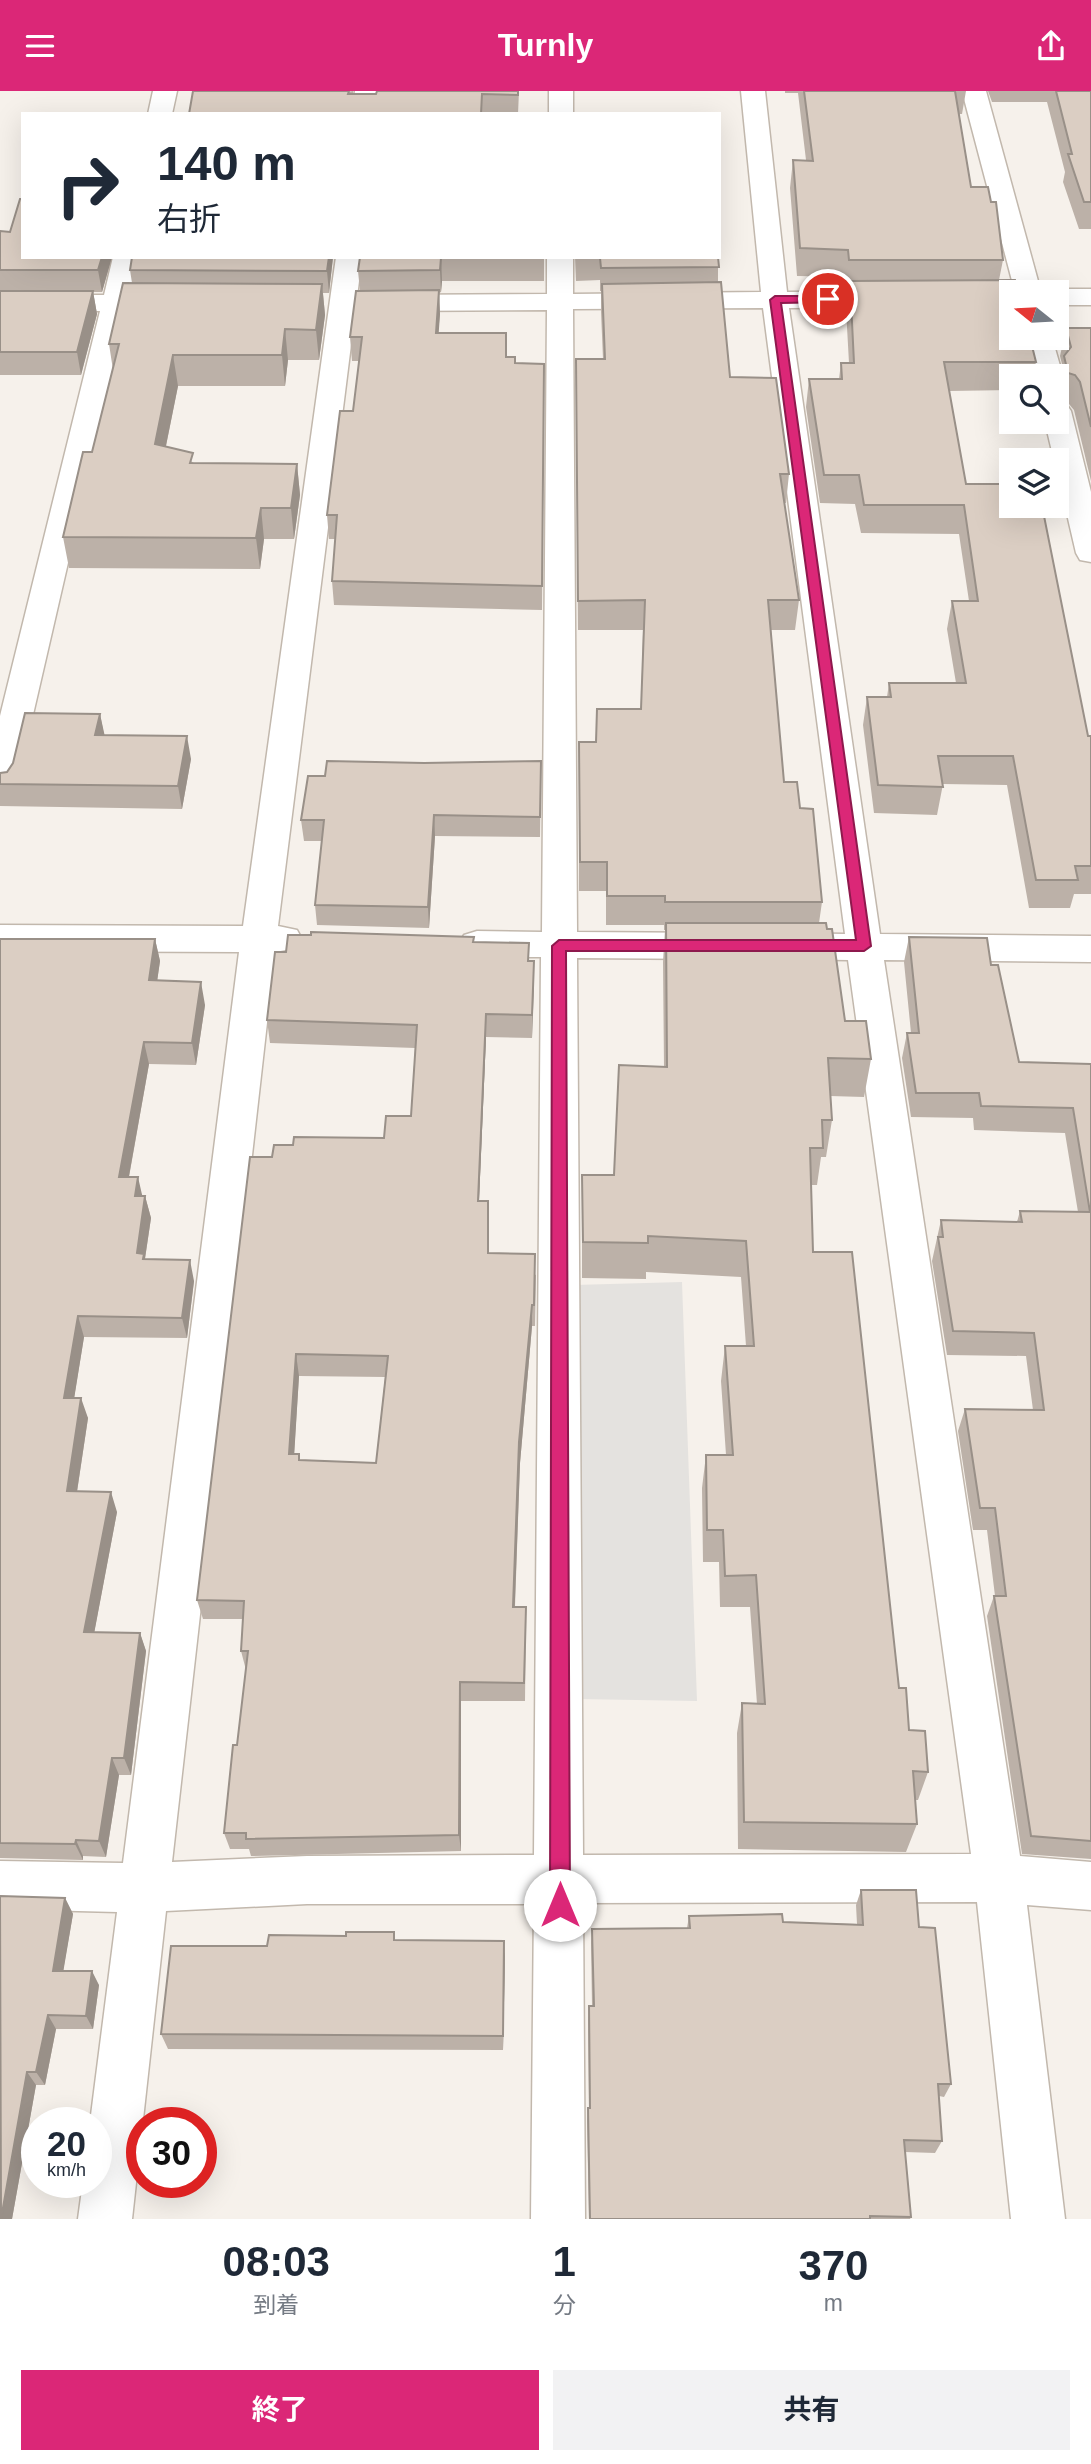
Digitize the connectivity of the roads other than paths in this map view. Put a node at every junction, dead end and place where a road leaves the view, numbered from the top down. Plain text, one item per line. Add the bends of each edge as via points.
1 (165, 91) edge
2 (367, 91) edge
3 (561, 91) edge
4 (753, 91) edge
5 (974, 91) edge
6 (160, 112) edge
7 (365, 112) edge
8 (561, 112) edge
9 (126, 259) edge
10 (348, 259) edge
11 (561, 259) edge
12 (1025, 280) edge
13 (1069, 297) edge
14 (1091, 297) edge
15 (928, 298) edge
16 (775, 300) junction
17 (560, 302) junction
18 (0, 303) edge
19 (116, 303) junction
20 (196, 303) edge
21 (330, 304) junction
22 (1063, 434) edge
23 (1091, 553) edge
24 (0, 784) edge
25 (0, 938) edge
26 (260, 939) junction
27 (314, 940) edge
28 (450, 943) edge
29 (559, 946) junction
30 (864, 946) junction
31 (1091, 949) edge
32 (999, 1878) junction
33 (561, 1879) junction
34 (0, 1885) edge
35 (1091, 1886) edge
36 (143, 1888) junction
37 (105, 2219) edge
38 (558, 2219) edge
39 (1038, 2219) edge

1 - 6 street
2 - 7 street
3 - 8 street
4 - 16 street
5 - 12 street
9 - 19 street
10 - 21 street
11 - 17 street
13 - 14 street
15 - 16 street
16 - 17 street
16 - 30 street
17 - 21 street
17 - 29 street
18 - 19 street
19 - 20 street
19 - 24 street
21 - 26 street
22 - 23 street
25 - 26 street
26 - 27 street
26 - 36 street
28 - 29 street
29 - 30 street
29 - 33 street
30 - 31 street
30 - 32 street
32 - 33 street
32 - 35 street
32 - 39 street
33 - 36 street via 307,1880
33 - 38 street
34 - 36 street
36 - 37 street

